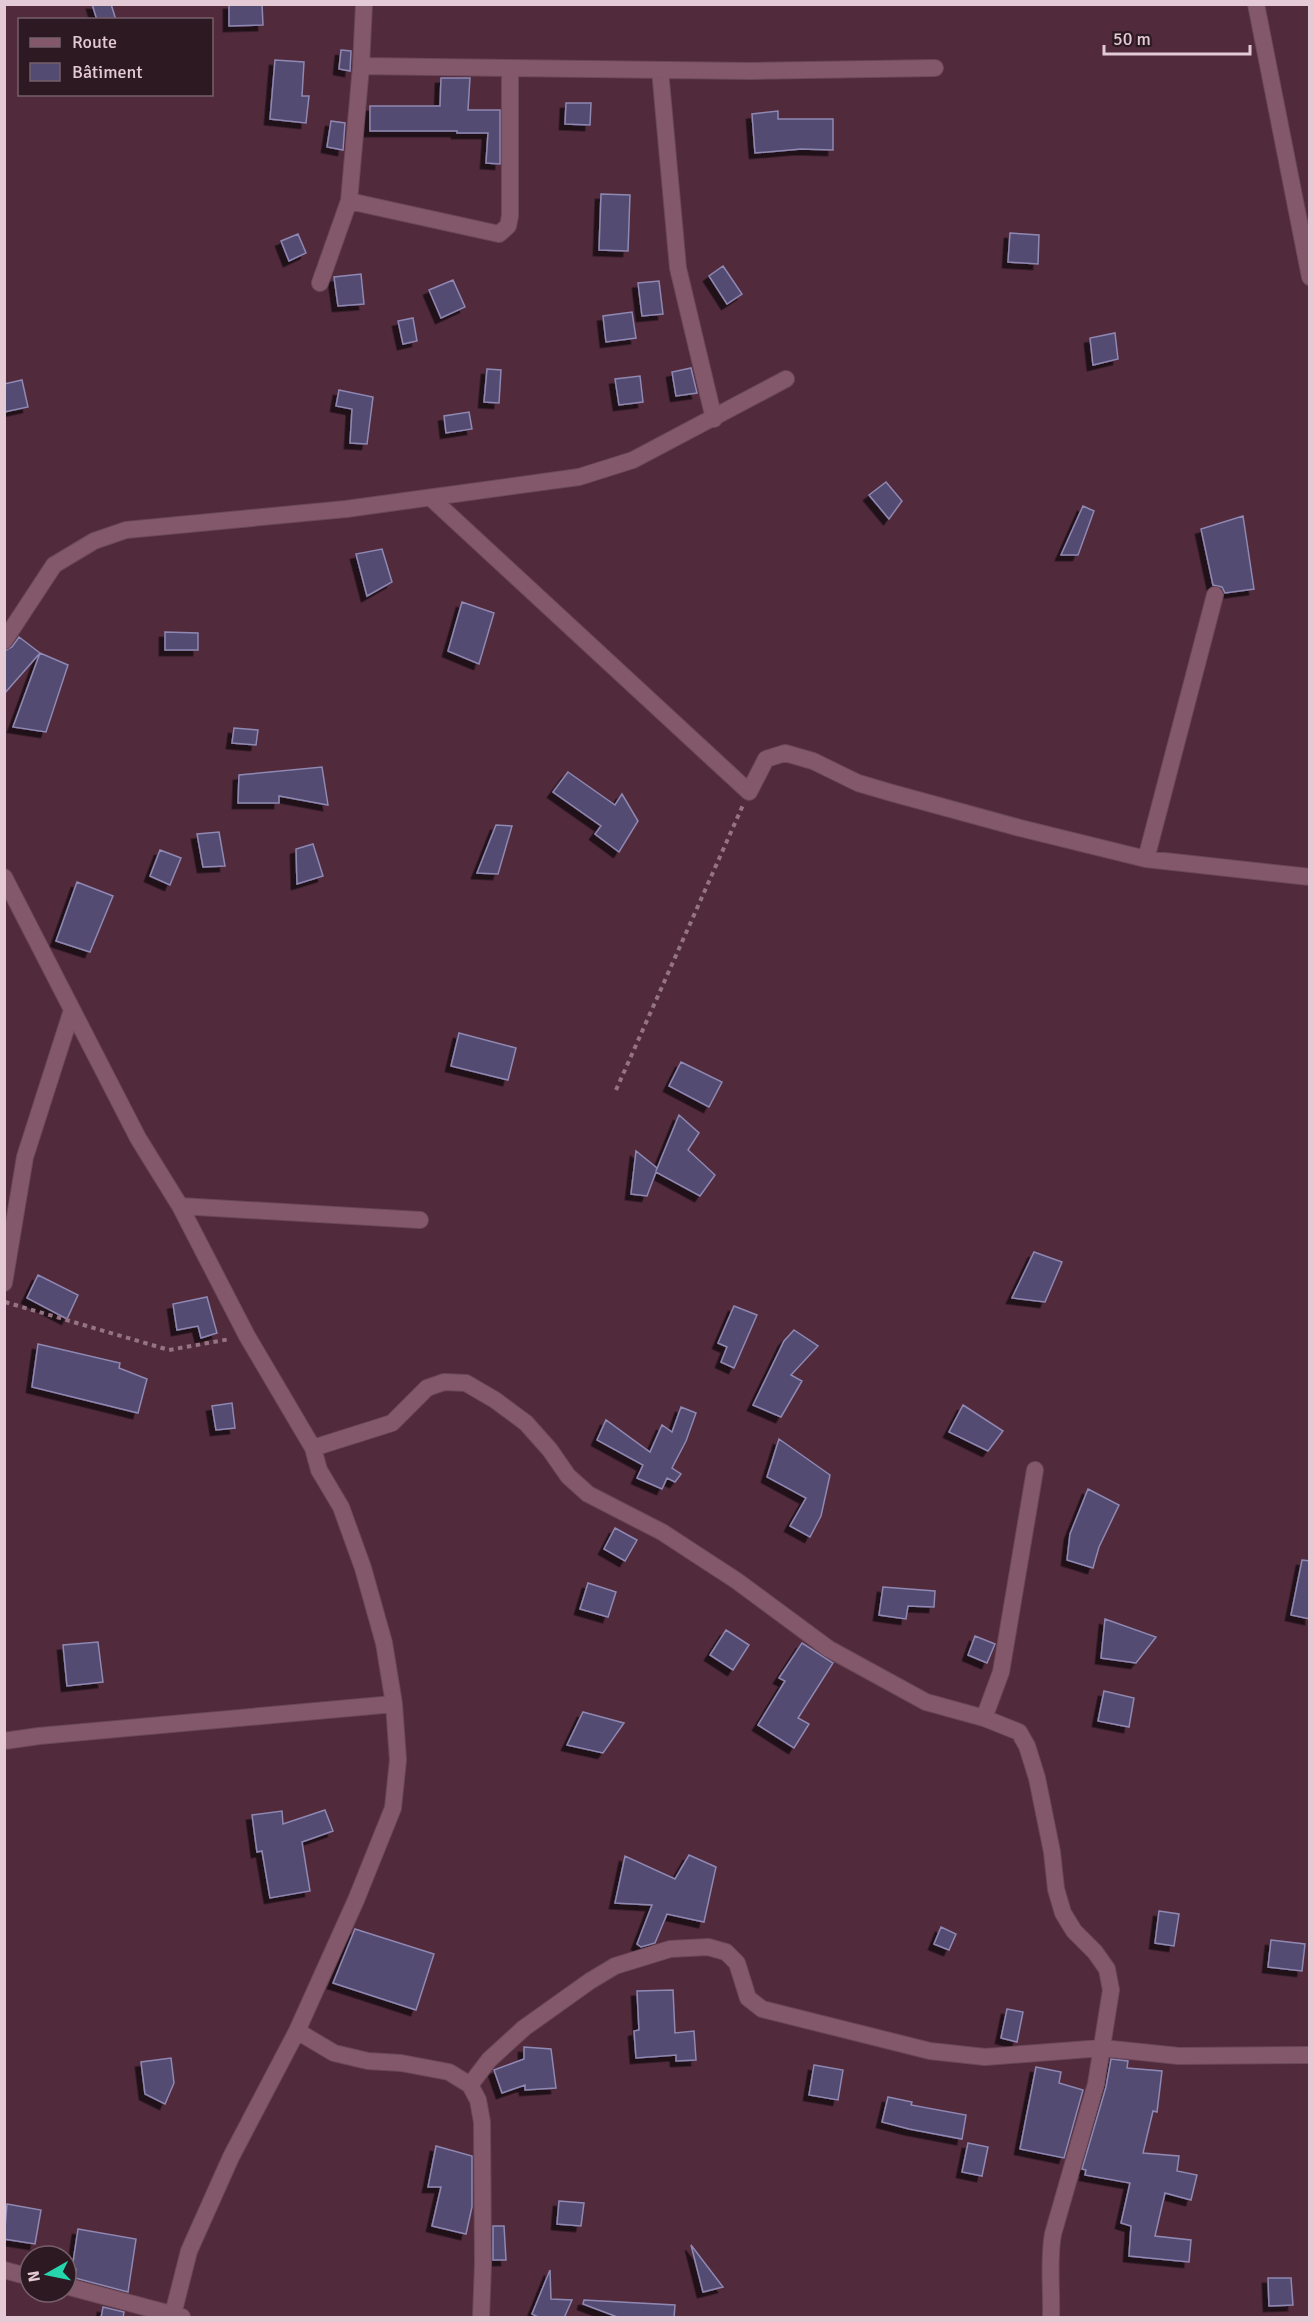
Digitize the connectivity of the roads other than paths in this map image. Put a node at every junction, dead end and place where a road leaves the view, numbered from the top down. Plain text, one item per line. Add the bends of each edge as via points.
1 (364, 4) edge
2 (1256, 4) edge
3 (361, 66) junction
4 (510, 68) junction
5 (935, 68) dead end
6 (660, 70) junction
7 (349, 201) junction
8 (1310, 277) edge
9 (320, 283) dead end
10 (786, 379) dead end
11 (714, 419) junction
12 (431, 498) junction
13 (1215, 594) dead end
14 (4, 641) edge
15 (1146, 859) junction
16 (4, 877) edge
17 (1310, 877) edge
18 (72, 1010) junction
19 (180, 1206) junction
20 (420, 1220) dead end
21 (4, 1283) edge
22 (313, 1448) junction
23 (1035, 1470) dead end
24 (394, 1704) junction
25 (984, 1718) junction
26 (4, 1741) edge
27 (297, 2031) junction
28 (1102, 2048) junction
29 (1310, 2055) edge
30 (470, 2085) junction
31 (78, 2289) edge
32 (176, 2316) edge
33 (481, 2318) edge
34 (1051, 2318) edge

1 - 3 street
2 - 8 street
3 - 4 street
3 - 7 street
4 - 6 street
4 - 7 street via 510,216 508,226 499,234
5 - 6 street
6 - 11 street via 678,268
7 - 9 street
10 - 11 street
11 - 12 street via 633,460 579,477
12 - 14 street via 126,530 94,541 54,565
12 - 15 street via 749,792 766,759 785,753 892,793
13 - 15 street
15 - 17 street
16 - 18 street
18 - 19 street via 138,1138
18 - 21 street via 25,1157
19 - 20 street
19 - 22 street via 247,1336
22 - 24 street via 363,1568 384,1643
22 - 25 street via 392,1423 427,1388 444,1382 466,1383 526,1423 568,1476 588,1494 662,1532 859,1667 926,1702
23 - 25 street via 1001,1672
24 - 26 street
24 - 27 street via 398,1760 393,1808
25 - 28 street via 1019,1732 1027,1746 1037,1778 1063,1913 1107,1969 1111,1990
27 - 30 street via 334,2053 448,2072
27 - 32 street via 231,2157 189,2251
28 - 29 street via 1179,2056
28 - 30 street via 985,2057 930,2051 762,2008 748,1998 737,1963 726,1952 685,1947 615,1966 590,1982 524,2028 489,2060
28 - 34 street via 1093,2094 1053,2234
30 - 33 street via 482,2122
31 - 32 street

